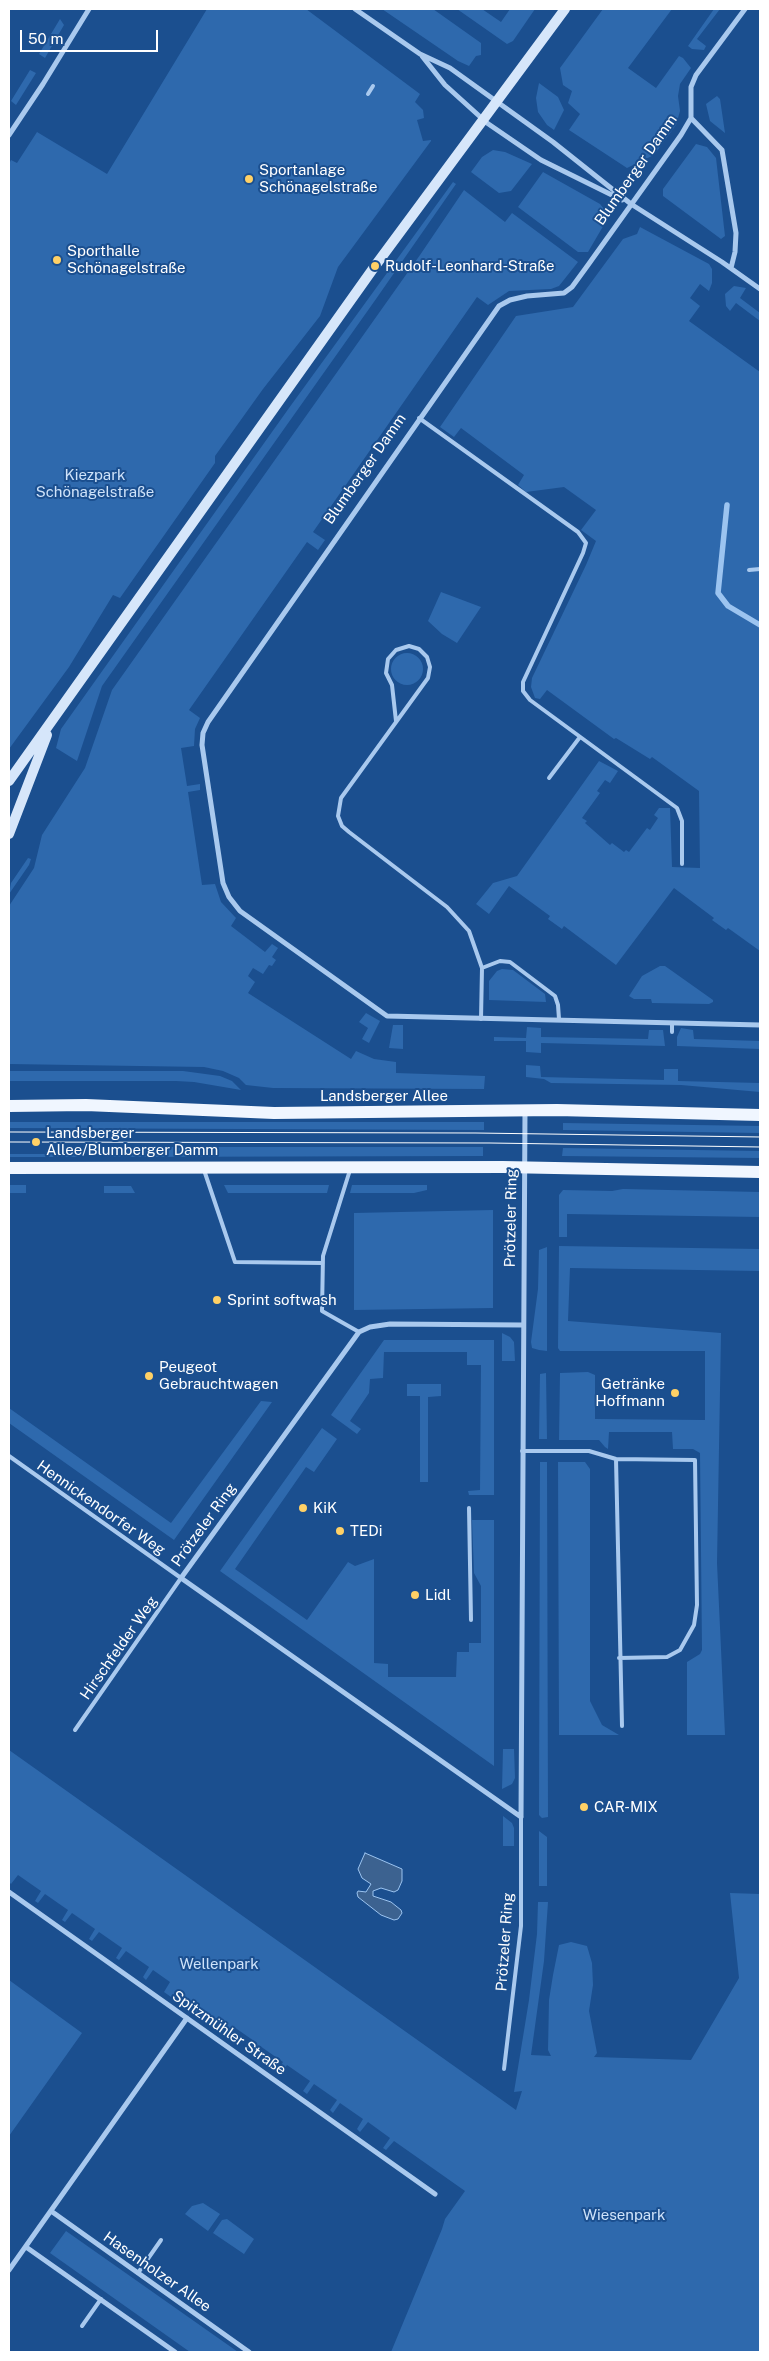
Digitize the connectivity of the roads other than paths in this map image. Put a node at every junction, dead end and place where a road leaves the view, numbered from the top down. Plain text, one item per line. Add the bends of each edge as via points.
1 (90, 9) edge
2 (355, 9) edge
3 (565, 9) edge
4 (745, 9) edge
5 (420, 54) junction
6 (373, 86) dead end
7 (368, 94) dead end
8 (496, 102) junction
9 (691, 118) junction
10 (483, 120) junction
11 (9, 135) edge
12 (631, 204) junction
13 (731, 268) junction
14 (760, 289) edge
15 (419, 418) junction
16 (760, 569) edge
17 (748, 570) dead end
18 (396, 721) junction
19 (52, 723) junction
20 (580, 736) junction
21 (550, 778) dead end
22 (9, 781) edge
23 (9, 834) edge
24 (682, 864) dead end
25 (482, 968) junction
26 (481, 1019) junction
27 (559, 1020) junction
28 (672, 1023) junction
29 (760, 1025) edge
30 (672, 1032) dead end
31 (9, 1106) edge
32 (524, 1112) junction
33 (760, 1115) edge
34 (9, 1168) edge
35 (203, 1168) junction
36 (350, 1168) junction
37 (524, 1168) junction
38 (760, 1172) edge
39 (323, 1263) junction
40 (522, 1325) junction
41 (359, 1332) junction
42 (522, 1451) junction
43 (9, 1456) edge
44 (616, 1459) junction
45 (469, 1508) dead end
46 (181, 1578) junction
47 (471, 1620) dead end
48 (619, 1658) junction
49 (622, 1726) dead end
50 (75, 1730) dead end
51 (521, 1817) junction
52 (9, 1892) edge
53 (187, 2018) junction
54 (504, 2069) dead end
55 (435, 2194) dead end
56 (51, 2211) junction
57 (161, 2240) dead end
58 (26, 2247) junction
59 (9, 2270) edge
60 (138, 2273) junction
61 (100, 2299) junction
62 (82, 2326) dead end
63 (175, 2352) edge
64 (249, 2352) edge

1 - 11 street
2 - 5 street
3 - 8 main road
4 - 9 street, Blumberger Damm via 696,75 691,87
5 - 8 street via 450,68
5 - 10 street via 445,85
6 - 7 lane
8 - 10 main road
8 - 12 street
9 - 12 street, Blumberger Damm
9 - 13 street, Blumberger Damm via 722,150 736,233
10 - 12 street via 541,160
10 - 19 main road via 375,266
12 - 13 street
12 - 15 street, Blumberger Damm via 572,287 564,293 527,296 498,306
13 - 14 street
15 - 20 lane via 578,532 586,543 523,682 523,691 530,700
15 - 26 street, Blumberger Damm via 208,722 202,745 223,883 240,911 387,1016
16 - 17 lane
18 - 18 lane via 392,685 386,673 388,659 396,650 409,646 419,649 427,657 430,667 428,678
18 - 25 lane via 341,798 338,816 349,832 456,916 469,931
19 - 22 main road
19 - 23 main road
20 - 21 lane
20 - 24 lane via 677,808 682,821
25 - 26 lane
25 - 27 lane via 500,961 510,962 555,996
26 - 27 street
27 - 28 street
28 - 29 street
28 - 30 lane
31 - 32 main road, Landsberger Allee via 86,1105 274,1113
32 - 33 main road, Landsberger Allee
32 - 37 street, Prötzeler Ring
34 - 35 main road
35 - 36 main road
35 - 39 lane via 235,1262
36 - 37 main road
36 - 39 lane
37 - 38 main road
37 - 40 street, Prötzeler Ring
39 - 41 lane via 322,1311
40 - 41 street via 390,1324
40 - 42 street, Prötzeler Ring
41 - 46 street, Prötzeler Ring
42 - 44 lane via 589,1451
42 - 51 street, Prötzeler Ring
43 - 46 lane, Hennickendorfer Weg
44 - 48 lane
44 - 48 lane via 695,1460 697,1605 694,1625 680,1650 666,1657
45 - 47 lane
46 - 50 lane, Hirschfelder Weg
46 - 51 street, Prötzeler Ring
48 - 49 lane
51 - 54 lane, Prötzeler Ring via 521,1926
52 - 53 street, Spitzmühler Straße
53 - 55 street, Spitzmühler Straße
53 - 56 street
56 - 58 street
56 - 60 street, Hasenholzer Allee
57 - 60 lane
58 - 59 street
58 - 61 street
60 - 64 street, Hasenholzer Allee
61 - 62 lane
61 - 63 street

